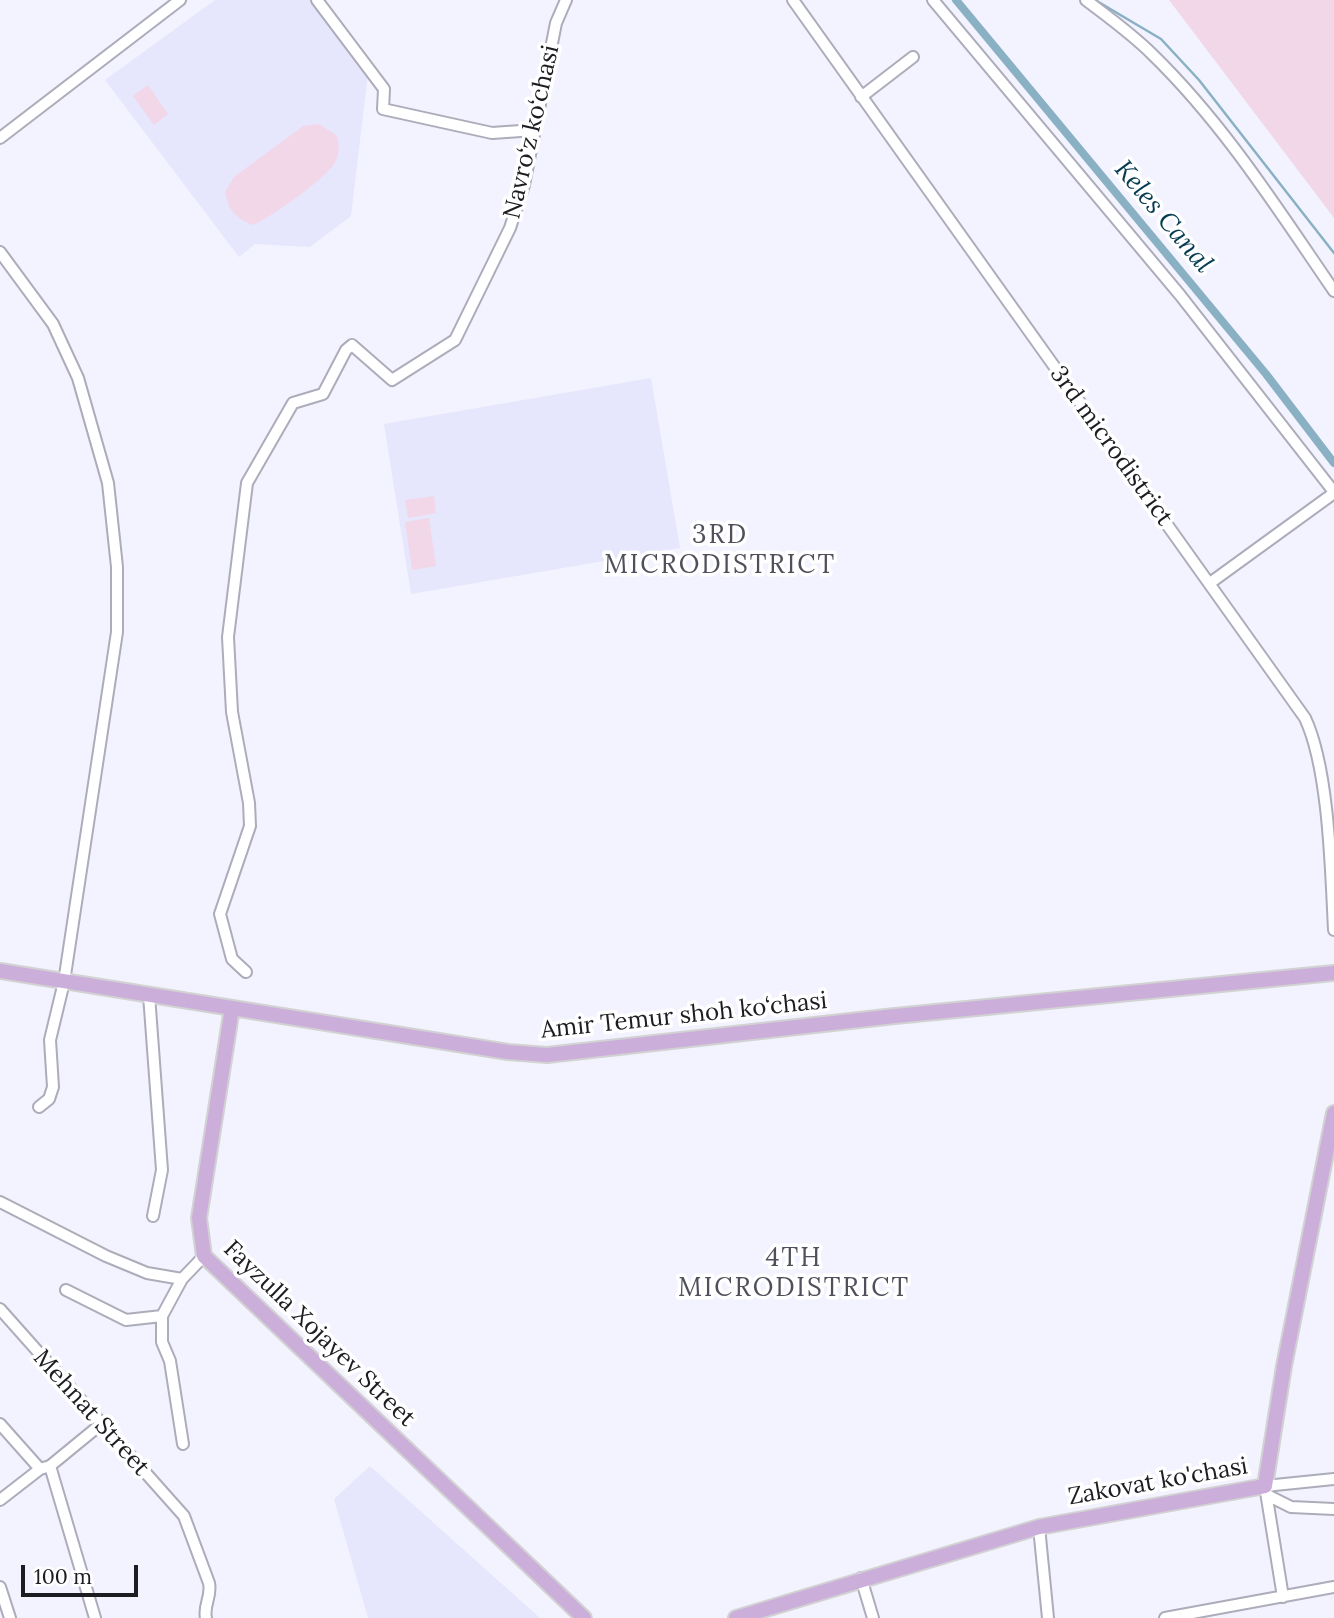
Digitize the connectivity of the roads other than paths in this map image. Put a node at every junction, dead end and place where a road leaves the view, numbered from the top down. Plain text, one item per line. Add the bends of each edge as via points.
1 (180, 0) edge
2 (317, 0) edge
3 (566, 0) edge
4 (793, 0) edge
5 (933, 0) edge
6 (1086, 0) edge
7 (913, 57) dead end
8 (861, 97) junction
9 (536, 130) junction
10 (0, 138) edge
11 (0, 252) edge
12 (1334, 290) edge
13 (1334, 492) edge
14 (1210, 583) junction
15 (1334, 930) edge
16 (0, 971) edge
17 (246, 972) dead end
18 (1334, 973) edge
19 (64, 982) junction
20 (149, 995) junction
21 (232, 1009) junction
22 (39, 1107) dead end
23 (1334, 1113) edge
24 (0, 1202) edge
25 (153, 1216) dead end
26 (204, 1256) junction
27 (182, 1279) junction
28 (66, 1290) dead end
29 (0, 1309) edge
30 (162, 1316) junction
31 (0, 1424) edge
32 (100, 1425) junction
33 (183, 1444) dead end
34 (45, 1467) junction
35 (1334, 1479) edge
36 (1266, 1491) junction
37 (0, 1500) edge
38 (1334, 1509) edge
39 (1039, 1527) junction
40 (861, 1578) junction
41 (0, 1587) edge
42 (1334, 1587) edge
43 (1283, 1597) junction
44 (10, 1618) edge
45 (96, 1618) edge
46 (206, 1618) edge
47 (584, 1618) edge
48 (736, 1618) edge
49 (873, 1618) edge
50 (1048, 1618) edge
51 (1165, 1618) edge

1 - 10 street
2 - 9 street via 384,89 383,109 492,133
3 - 9 street, Navro‘z ko‘chasi via 556,23
4 - 8 street, 3rd microdistrict
5 - 13 street via 1180,295
6 - 12 street via 1150,51 1193,96 1262,184
7 - 8 street
8 - 14 street, 3rd microdistrict
9 - 17 street, Navro‘z ko‘chasi via 510,228 455,340 392,380 352,345 323,394 293,403 247,483 228,636 232,712 250,826 220,914 232,959
11 - 19 street via 42,306 78,378 104,463 117,567 117,632
13 - 14 street
14 - 15 street, 3rd microdistrict via 1312,733 1321,771
16 - 19 main road, Amir Temur shoh ko‘chasi
18 - 21 main road, Amir Temur shoh ko‘chasi via 547,1055
19 - 20 main road, Amir Temur shoh ko‘chasi
19 - 22 street via 50,1040 53,1087 49,1099
20 - 21 main road, Amir Temur shoh ko‘chasi
20 - 25 street via 162,1170
21 - 26 main road, Fayzulla Xojayev Street via 199,1218
23 - 36 main road, Zakovat ko'chasi via 1284,1366
24 - 27 street via 147,1273
26 - 27 street
26 - 47 main road, Fayzulla Xojayev Street
27 - 30 street
28 - 30 street via 126,1320
29 - 32 street, Mehnat Street
30 - 33 street via 162,1342 170,1361
31 - 34 street
32 - 34 street
32 - 46 street, Mehnat Street via 184,1516 209,1583
34 - 37 street
34 - 45 street
35 - 36 street
36 - 38 street via 1290,1507
36 - 39 main road, Zakovat ko'chasi
36 - 43 street
39 - 40 main road, Zakovat ko'chasi
39 - 50 street
40 - 48 main road, Zakovat ko'chasi
40 - 49 street
41 - 44 street
42 - 43 street
43 - 51 street

